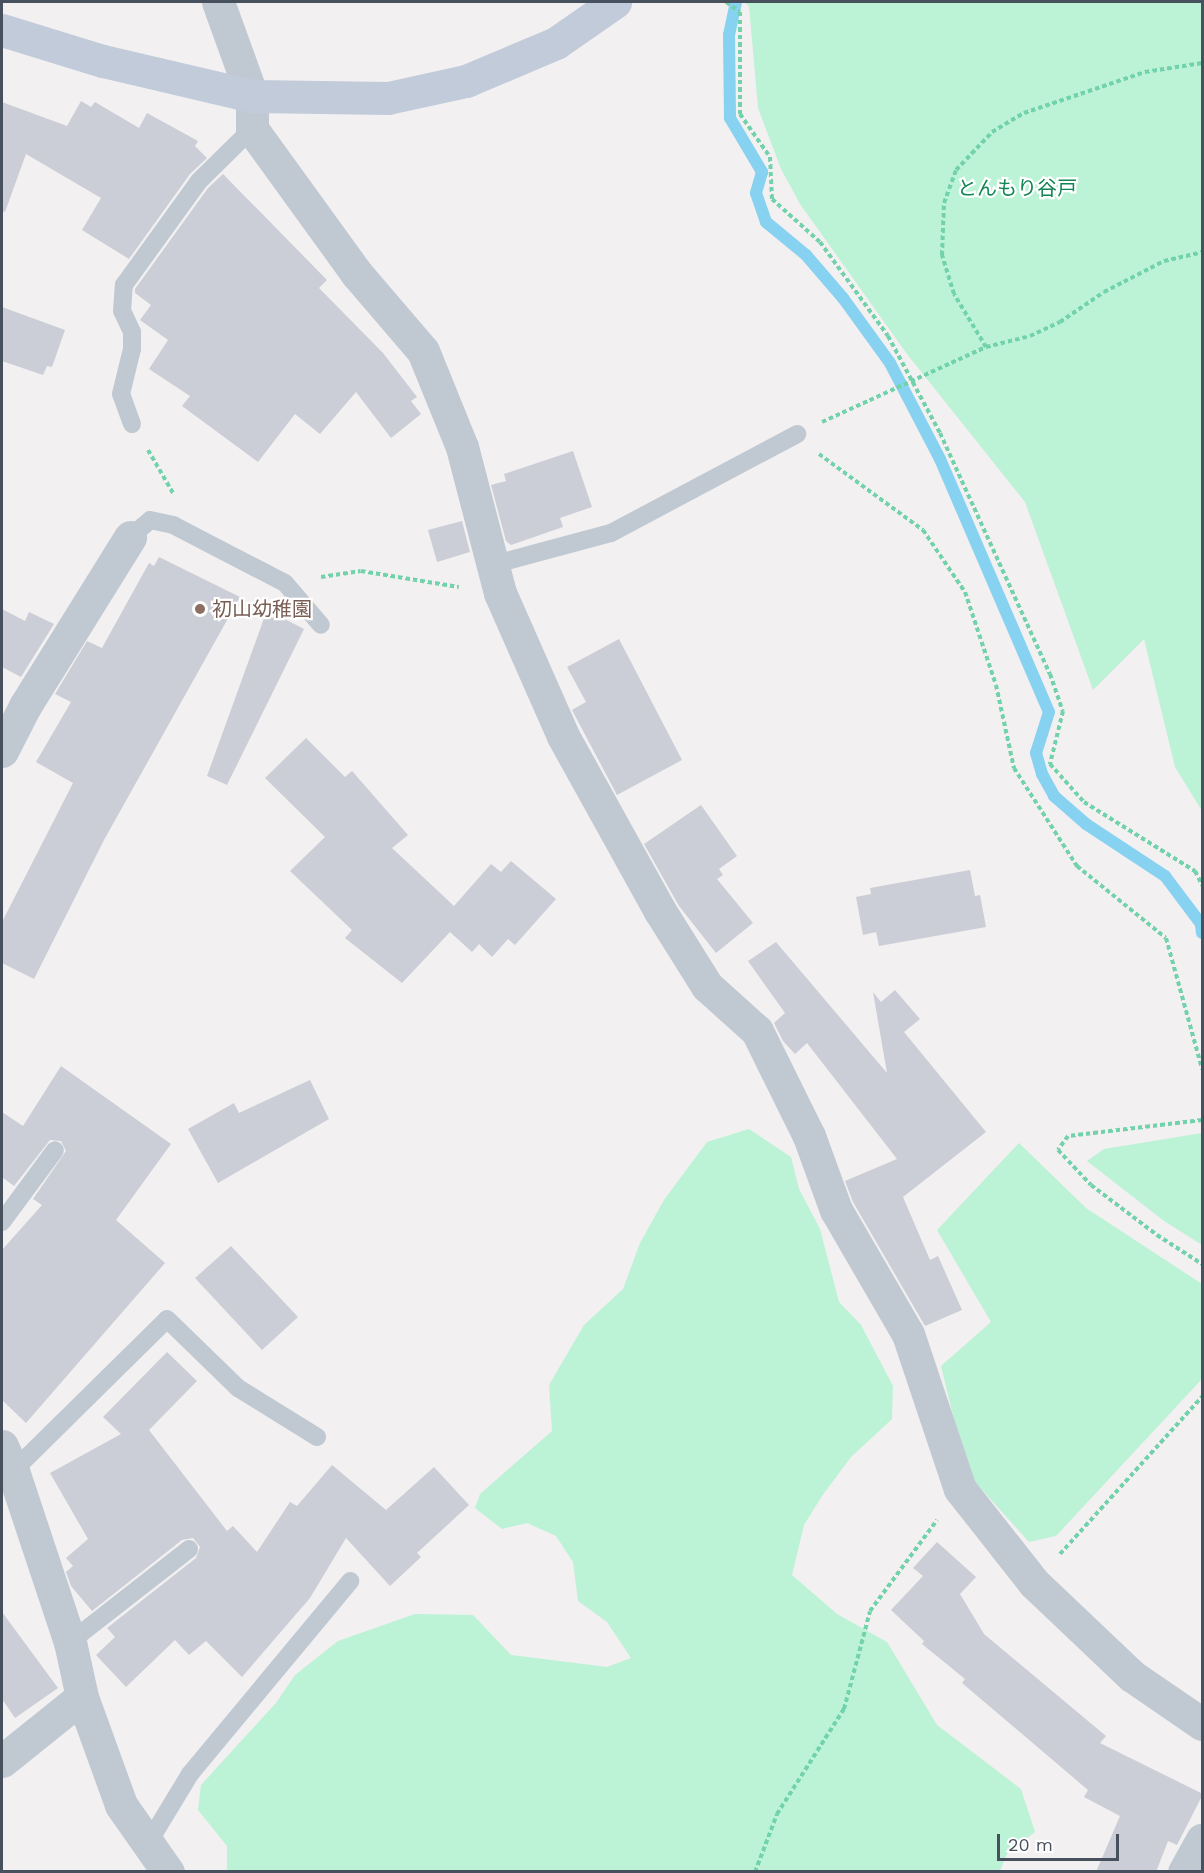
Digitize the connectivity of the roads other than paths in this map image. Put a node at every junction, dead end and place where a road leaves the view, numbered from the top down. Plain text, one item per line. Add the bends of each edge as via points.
1 (218, 2) edge
2 (615, 2) edge
3 (2, 30) edge
4 (252, 96) junction
5 (252, 129) junction
6 (132, 424) road end
7 (797, 434) road end
8 (130, 537) joint
9 (496, 579) junction
10 (321, 625) dead end
11 (13, 700) edge
12 (2, 751) edge
13 (55, 1150) dead end
14 (2, 1222) edge
15 (317, 1437) dead end
16 (7, 1458) edge
17 (189, 1549) dead end
18 (350, 1581) dead end
19 (70, 1642) junction
20 (82, 1697) junction
21 (1203, 1724) edge
22 (2, 1761) edge
23 (1203, 1840) edge
24 (147, 1845) junction
25 (1186, 1871) edge
26 (168, 1872) edge

1 - 4 street
2 - 4 street via 556,43 466,81 388,98
3 - 4 street via 103,61
4 - 5 street
5 - 6 lane via 199,181 124,285 122,311 132,332 132,349 121,394
5 - 9 street via 357,274 423,351 462,447
7 - 9 lane via 610,533
8 - 10 lane via 150,520 173,525 285,583
8 - 11 street
9 - 21 street via 563,736 660,910 707,986 757,1032 809,1136 836,1210 908,1334 960,1489 1034,1583 1132,1676
11 - 12 street
13 - 14 lane
15 - 16 lane via 238,1388 167,1319
16 - 19 street
17 - 19 lane
18 - 24 lane via 190,1774
19 - 20 street
20 - 22 street
20 - 24 street via 121,1805
23 - 25 street
24 - 26 street

